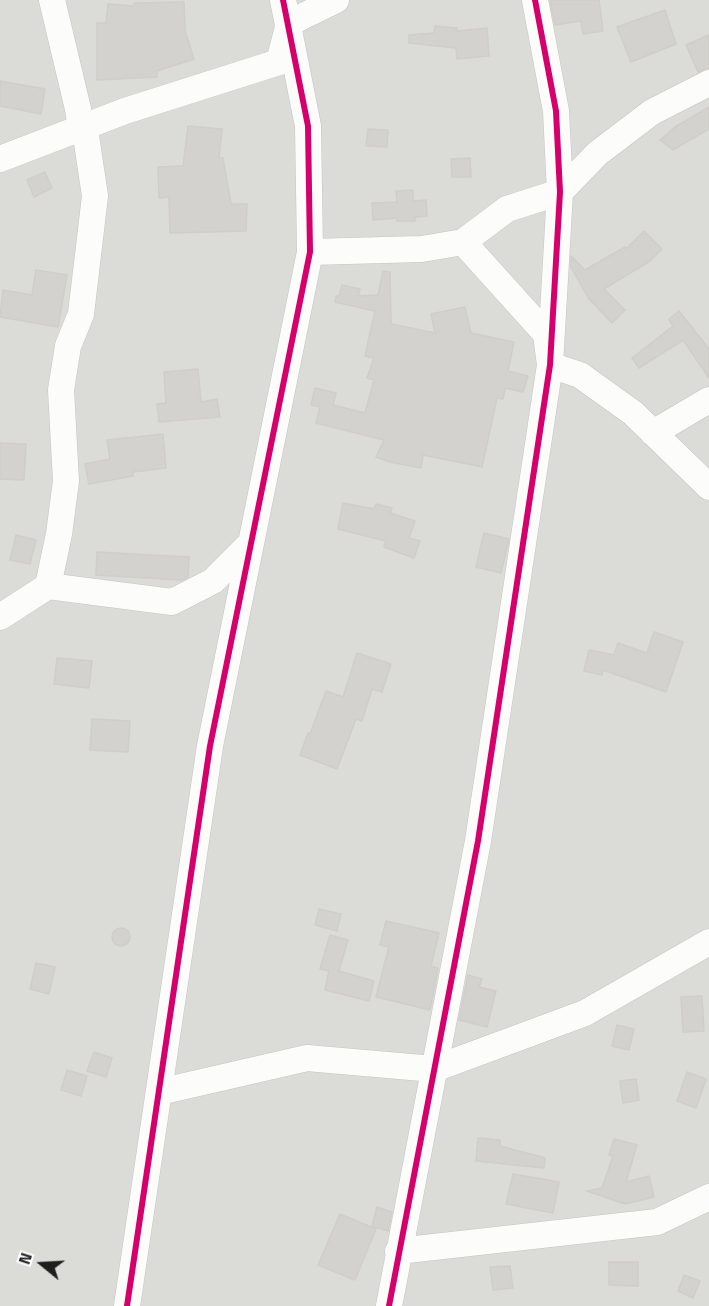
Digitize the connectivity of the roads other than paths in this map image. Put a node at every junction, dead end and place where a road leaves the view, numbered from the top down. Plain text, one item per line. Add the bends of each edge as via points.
1 (52, 0) edge
2 (336, 0) edge
3 (535, 0) edge
4 (286, 12) edge
5 (709, 83) edge
6 (81, 130) junction
7 (0, 159) edge
8 (560, 192) junction
9 (463, 242) junction
10 (310, 252) junction
11 (550, 365) junction
12 (709, 400) edge
13 (653, 433) junction
14 (709, 487) edge
15 (249, 545) junction
16 (48, 586) junction
17 (0, 617) edge
18 (709, 942) edge
19 (434, 1070) junction
20 (159, 1092) junction
21 (709, 1197) edge
22 (398, 1251) junction
23 (127, 1306) edge
24 (389, 1306) edge

1 - 6 street
2 - 4 street
3 - 8 street via 556,111
4 - 6 street via 279,62 125,111
4 - 10 street via 308,126
5 - 8 street via 652,112 598,153
6 - 7 street
6 - 16 street via 86,136 95,196 81,314 68,346 61,390 66,481
8 - 9 street via 507,209
8 - 11 street
9 - 10 street via 422,249
9 - 11 street via 546,334
10 - 15 street
11 - 13 street via 580,375 633,413
11 - 19 street via 478,841
12 - 13 street
13 - 14 street
15 - 16 street via 213,581 172,602
15 - 20 street via 210,746
16 - 17 street
18 - 19 street via 585,1013
19 - 20 street via 307,1058
19 - 22 street
20 - 23 street
21 - 22 street via 657,1222
22 - 24 street

